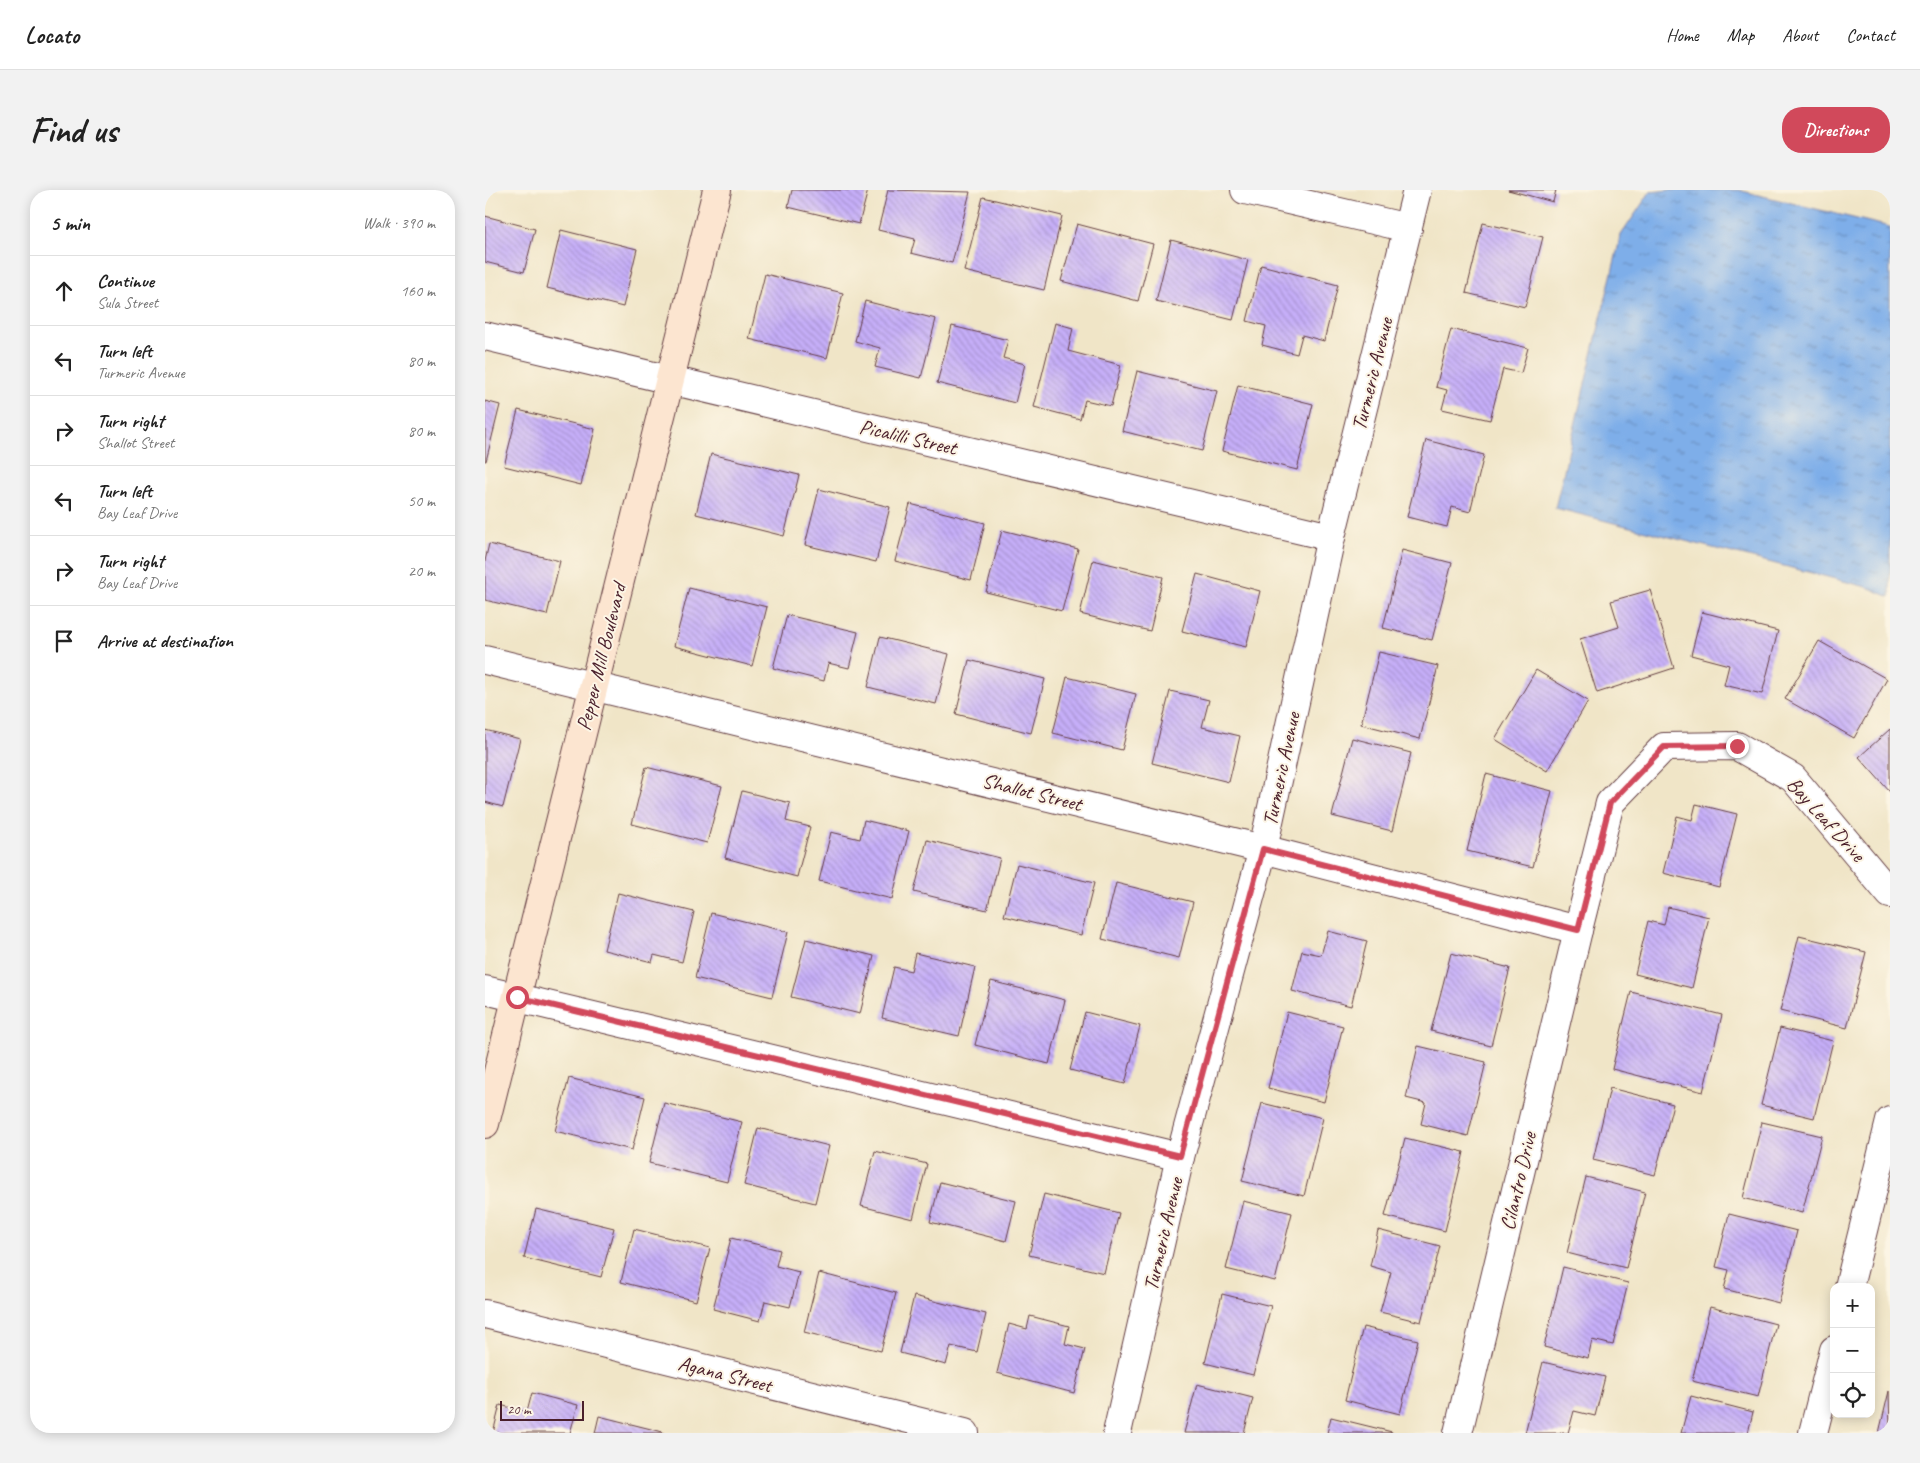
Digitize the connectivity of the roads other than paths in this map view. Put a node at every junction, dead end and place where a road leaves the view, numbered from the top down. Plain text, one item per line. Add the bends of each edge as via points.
1 (717, 190) edge
2 (1245, 190) edge
3 (1417, 190) edge
4 (1408, 228) junction
5 (485, 336) edge
6 (670, 380) junction
7 (1331, 538) junction
8 (485, 660) edge
9 (593, 685) junction
10 (1263, 849) junction
11 (1890, 894) edge
12 (1578, 930) junction
13 (485, 990) edge
14 (517, 997) junction
15 (1890, 1121) edge
16 (485, 1124) edge
17 (1180, 1156) junction
18 (1850, 1283) edge
19 (485, 1314) edge
20 (1830, 1366) edge
21 (965, 1433) edge
22 (1117, 1433) edge
23 (1458, 1433) edge
24 (1813, 1433) edge

1 - 6 street, Pepper Mill Boulevard
2 - 4 street
3 - 4 street, Turmeric Avenue
4 - 7 street, Turmeric Avenue
5 - 6 street, Picalilli Street
6 - 7 street, Picalilli Street
6 - 9 street, Pepper Mill Boulevard
7 - 10 street, Turmeric Avenue
8 - 9 street, Shallot Street
9 - 10 street, Shallot Street
9 - 14 street, Pepper Mill Boulevard
10 - 12 street, Shallot Street
10 - 17 street, Turmeric Avenue
11 - 12 street, Bay Leaf Drive via 1793,778 1737,746 1664,747 1610,803
12 - 23 street, Cilantro Drive
13 - 14 street
14 - 16 street, Pepper Mill Boulevard
14 - 17 street
15 - 18 street
17 - 22 street, Turmeric Avenue
19 - 21 street, Agana Street
20 - 24 street

